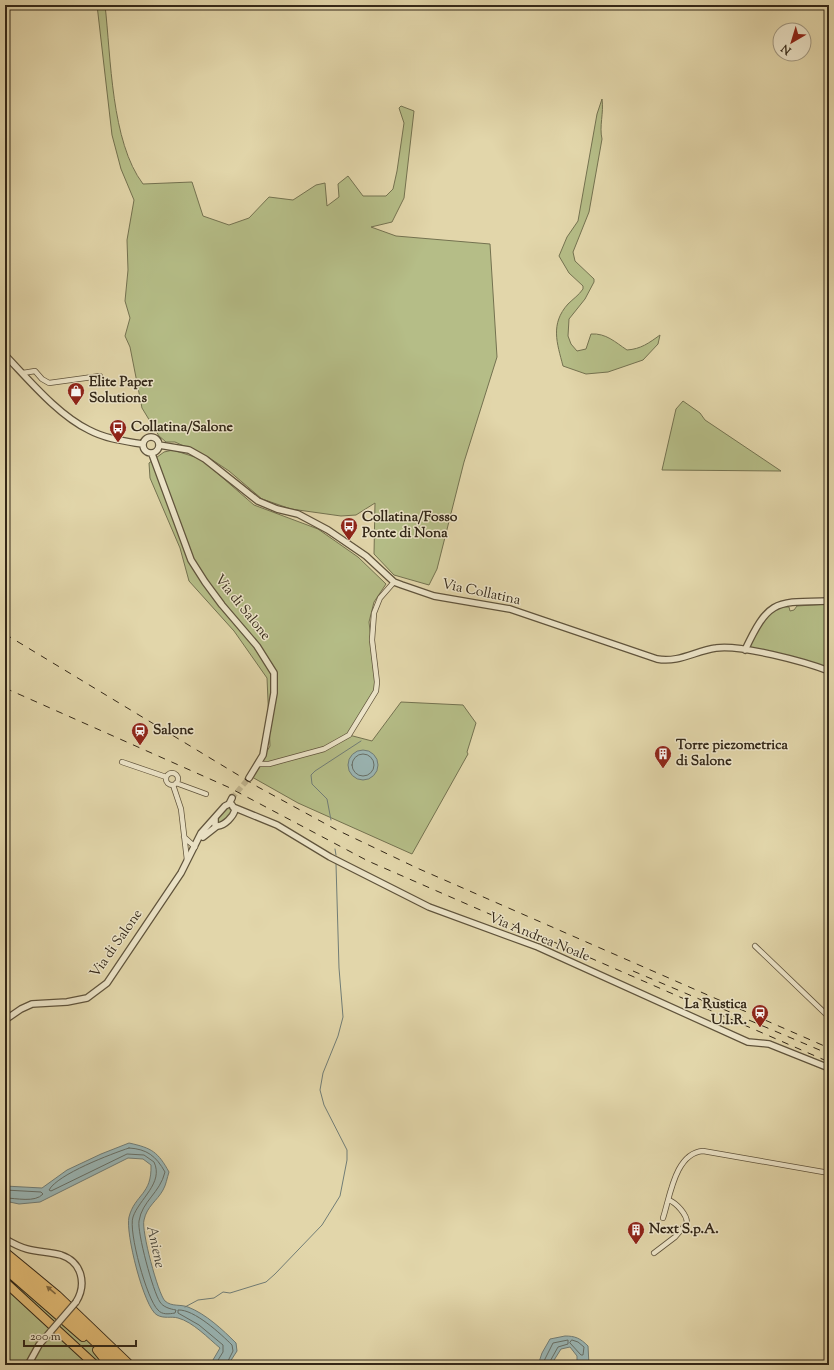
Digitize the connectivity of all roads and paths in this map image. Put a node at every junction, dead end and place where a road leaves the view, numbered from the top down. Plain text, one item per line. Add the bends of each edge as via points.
1 (5, 355) edge
2 (23, 373) junction
3 (100, 376) dead end
4 (142, 444) junction
5 (159, 445) junction
6 (152, 454) junction
7 (394, 582) junction
8 (829, 601) edge
9 (744, 650) junction
10 (829, 671) edge
11 (122, 762) dead end
12 (258, 764) junction
13 (166, 777) junction
14 (249, 778) tunnel mouth
15 (175, 784) junction
16 (206, 794) dead end
17 (232, 798) tunnel mouth
18 (231, 805) junction
19 (246, 811) junction
20 (234, 814) junction
21 (215, 818) junction
22 (217, 826) junction
23 (184, 837) junction
24 (196, 845) junction
25 (187, 864) junction
26 (754, 946) dead end
27 (829, 1017) edge
28 (5, 1020) edge
29 (829, 1068) edge
30 (829, 1173) edge
31 (669, 1200) junction
32 (664, 1218) dead end
33 (5, 1239) edge
34 (5, 1252) edge
35 (654, 1253) dead end
36 (5, 1262) edge
37 (5, 1269) edge
38 (5, 1282) edge
39 (97, 1350) junction
40 (28, 1365) edge
41 (95, 1365) edge
42 (108, 1365) edge
43 (112, 1365) edge
44 (119, 1365) edge
45 (130, 1365) edge

1 - 2 street
2 - 3 street via 35,371 49,383
2 - 4 street via 68,416 88,430 113,440
4 - 5 street via 145,439 152,437
4 - 6 street via 146,452
5 - 6 street via 157,451
5 - 7 street, Via Collatina via 189,450 223,471 258,501 298,514 328,530 366,556
6 - 12 street, Via di Salone via 191,560 222,605 258,646 273,670 274,693 265,748
7 - 9 street, Via Collatina via 434,596 510,609 657,659 676,661 717,648
7 - 12 street via 380,598 374,612 372,640 376,689 349,735 324,749 269,764
8 - 9 street via 781,604 773,607 758,624
9 - 10 street, Via Collatina via 806,663
11 - 13 street
12 - 14 street, Via di Salone
13 - 15 street via 167,782
13 - 15 street via 175,774
15 - 16 street
15 - 23 street
17 - 18 street, Via di Salone
18 - 19 street, Via Andrea Noale
18 - 20 street
18 - 21 street, Via di Salone via 225,806
19 - 20 street
19 - 29 street, Via Andrea Noale via 277,825 330,857 429,907 538,947 748,1042 769,1044
20 - 22 street, Via di Salone via 222,825
21 - 22 street
21 - 24 street, Via di Salone
22 - 24 street, Via di Salone
23 - 24 street
23 - 24 street via 187,844
23 - 25 street
24 - 25 street, Via di Salone
25 - 28 street, Via di Salone via 117,971 102,988 84,999 28,1005
26 - 27 street
30 - 31 street via 703,1151 696,1152 687,1158 680,1168
31 - 32 street
31 - 35 street via 687,1218 687,1223
33 - 40 street, bridge via 26,1249 65,1256 75,1264 82,1282 82,1290 76,1302 39,1346
45 -> 34 highway via 57,1295
36 - 44 highway via 52,1301
37 - 39 highway
38 - 41 highway
39 - 42 highway
39 - 43 highway

